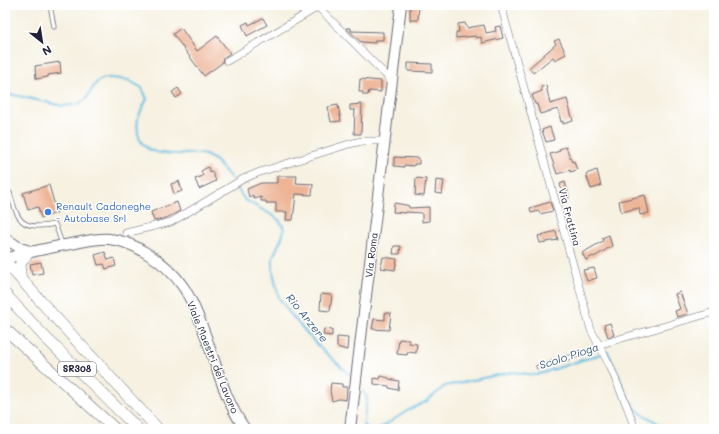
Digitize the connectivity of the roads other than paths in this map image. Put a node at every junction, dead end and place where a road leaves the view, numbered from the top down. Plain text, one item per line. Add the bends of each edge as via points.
1 (50, 5) edge
2 (401, 5) edge
3 (501, 5) edge
4 (54, 27) dead end
5 (226, 61) dead end
6 (392, 81) junction
7 (384, 141) junction
8 (10, 193) dead end
9 (126, 233) dead end
10 (5, 238) edge
11 (62, 245) junction
12 (30, 252) junction
13 (5, 260) edge
14 (21, 280) junction
15 (5, 294) edge
16 (714, 312) edge
17 (5, 329) edge
18 (601, 350) junction
19 (538, 367) dead end
20 (115, 429) edge
21 (138, 429) edge
22 (158, 429) edge
23 (245, 429) edge
24 (350, 429) edge
25 (635, 429) edge

1 - 4 lane
2 - 6 main road, Via Roma
3 - 18 street, Via Frattina via 591,330
5 - 6 street via 318,7
6 - 7 main road, Via Roma
7 - 9 street via 349,144 260,172 243,179 171,222
7 - 24 main road, Via Roma
8 - 11 lane via 16,214 32,226 55,224
10 - 12 main road
11 - 12 main road, Viale Maestri del Lavoro
11 - 23 main road, Viale Maestri del Lavoro via 94,239 115,240 137,247 166,266 179,280 193,303 230,403
12 - 13 main road, Viale Maestri del Lavoro
12 - 14 highway via 20,263
13 - 14 highway
14 - 22 highway
15 - 21 highway, SR308
16 - 18 street
17 - 20 highway
18 - 19 lane
18 - 25 street, Via Frattina

